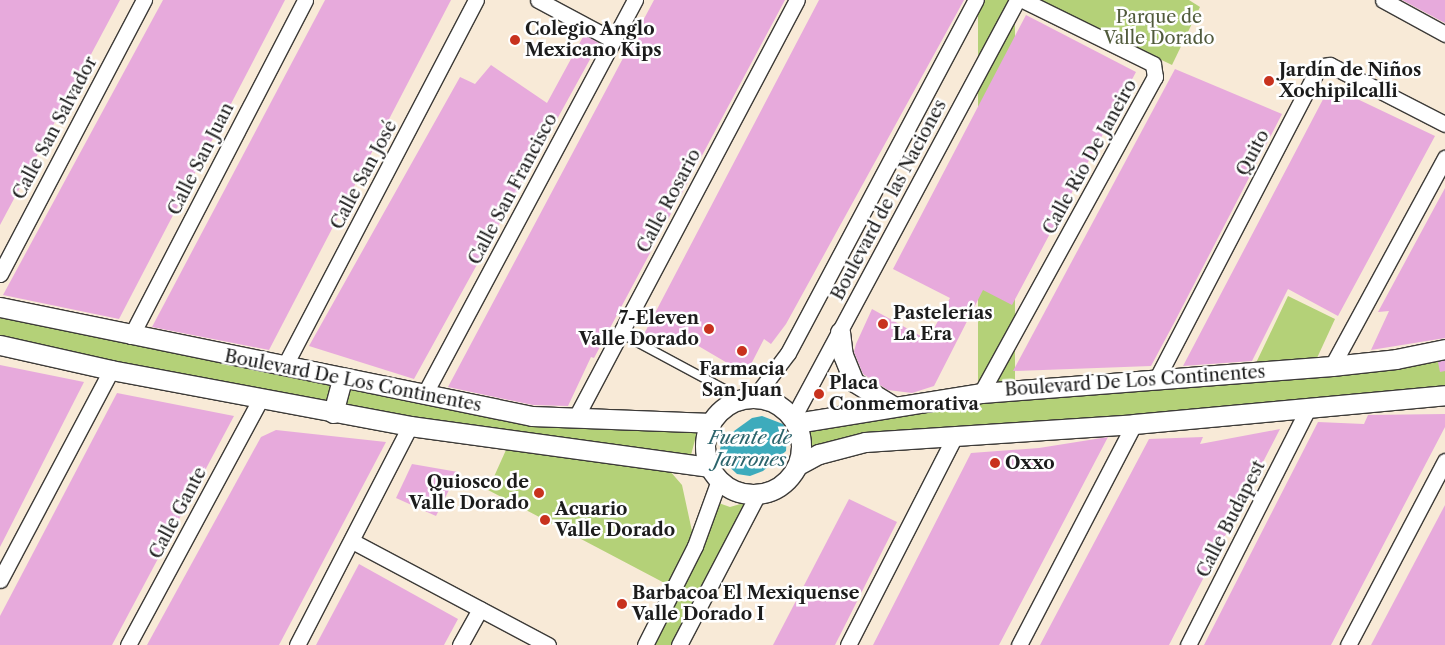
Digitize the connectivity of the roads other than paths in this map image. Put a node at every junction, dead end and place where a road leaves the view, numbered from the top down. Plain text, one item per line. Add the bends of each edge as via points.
1 (144, 0) edge
2 (305, 0) edge
3 (476, 0) edge
4 (538, 0) edge
5 (635, 0) edge
6 (796, 0) edge
7 (976, 0) edge
8 (1017, 0) edge
9 (1023, 0) edge
10 (1383, 0) edge
11 (1445, 34) edge
12 (613, 40) junction
13 (1445, 124) edge
14 (1445, 158) edge
15 (0, 274) edge
16 (0, 307) edge
17 (840, 332) junction
18 (620, 333) junction
19 (131, 336) junction
20 (0, 345) edge
21 (1445, 349) edge
22 (1332, 366) junction
23 (284, 367) junction
24 (111, 370) junction
25 (342, 379) junction
26 (1156, 380) junction
27 (982, 393) junction
28 (424, 395) junction
29 (1445, 395) edge
30 (261, 398) junction
31 (748, 398) junction
32 (893, 406) junction
33 (1307, 410) junction
34 (333, 413) junction
35 (575, 419) junction
36 (794, 420) junction
37 (711, 423) junction
38 (1134, 424) junction
39 (410, 426) junction
40 (956, 434) junction
41 (1445, 461) edge
42 (798, 465) junction
43 (714, 474) junction
44 (758, 494) junction
45 (352, 541) junction
46 (0, 580) edge
47 (480, 609) junction
48 (128, 645) edge
49 (297, 645) edge
50 (460, 645) edge
51 (548, 645) edge
52 (645, 645) edge
53 (680, 645) edge
54 (848, 645) edge
55 (1019, 645) edge
56 (1188, 645) edge
57 (1348, 645) edge

1 - 15 street, Calle San Salvador
2 - 19 street, Calle San Juan
3 - 23 street, Calle San José
4 - 12 street
5 - 12 street, Calle San Francisco
6 - 18 street, Calle Rosario
7 - 31 street, Boulevard de las Naciones via 788,353
8 - 17 street, Boulevard de las Naciones
9 - 27 street, Calle Río De Janeiro via 1152,64 1155,77
10 - 11 street
12 - 28 street, Calle San Francisco
13 - 26 street, Quito via 1330,65 1316,72
14 - 22 street
16 - 19 street, Boulevard De Los Continentes
17 - 32 street via 843,355 854,382
17 - 36 street, Boulevard de las Naciones
18 - 31 lane
18 - 35 street, Calle Rosario
19 - 23 street, Boulevard De Los Continentes
20 - 24 street, Boulevard De Los Continentes
21 - 22 street, Boulevard De Los Continentes via 1396,359
22 - 26 street, Boulevard De Los Continentes
23 - 25 street, Boulevard De Los Continentes
24 - 30 street, Boulevard De Los Continentes
24 - 46 street
25 - 28 street, Boulevard De Los Continentes
25 - 34 street
26 - 27 street, Boulevard De Los Continentes
27 - 32 street, Boulevard De Los Continentes
28 - 35 street, Boulevard De Los Continentes via 532,416
29 - 33 street
30 - 34 street, Boulevard De Los Continentes
30 - 48 street, Calle Gante
31 - 36 street via 782,407
31 - 37 street via 724,408
32 - 36 street, Boulevard De Los Continentes
33 - 38 street
33 - 56 street, Calle Budapest
34 - 39 street, Boulevard De Los Continentes
35 - 37 street, Boulevard De Los Continentes
36 - 42 street via 802,444
37 - 43 street via 705,452
38 - 40 street
38 - 55 street
39 - 43 street, Boulevard De Los Continentes
39 - 45 street
40 - 42 street via 865,442 820,454
40 - 54 street
41 - 57 street
42 - 44 street via 782,485
43 - 44 street via 744,493
43 - 52 street via 695,546
44 - 53 street
45 - 47 street
45 - 49 street
47 - 50 street
47 - 51 street

